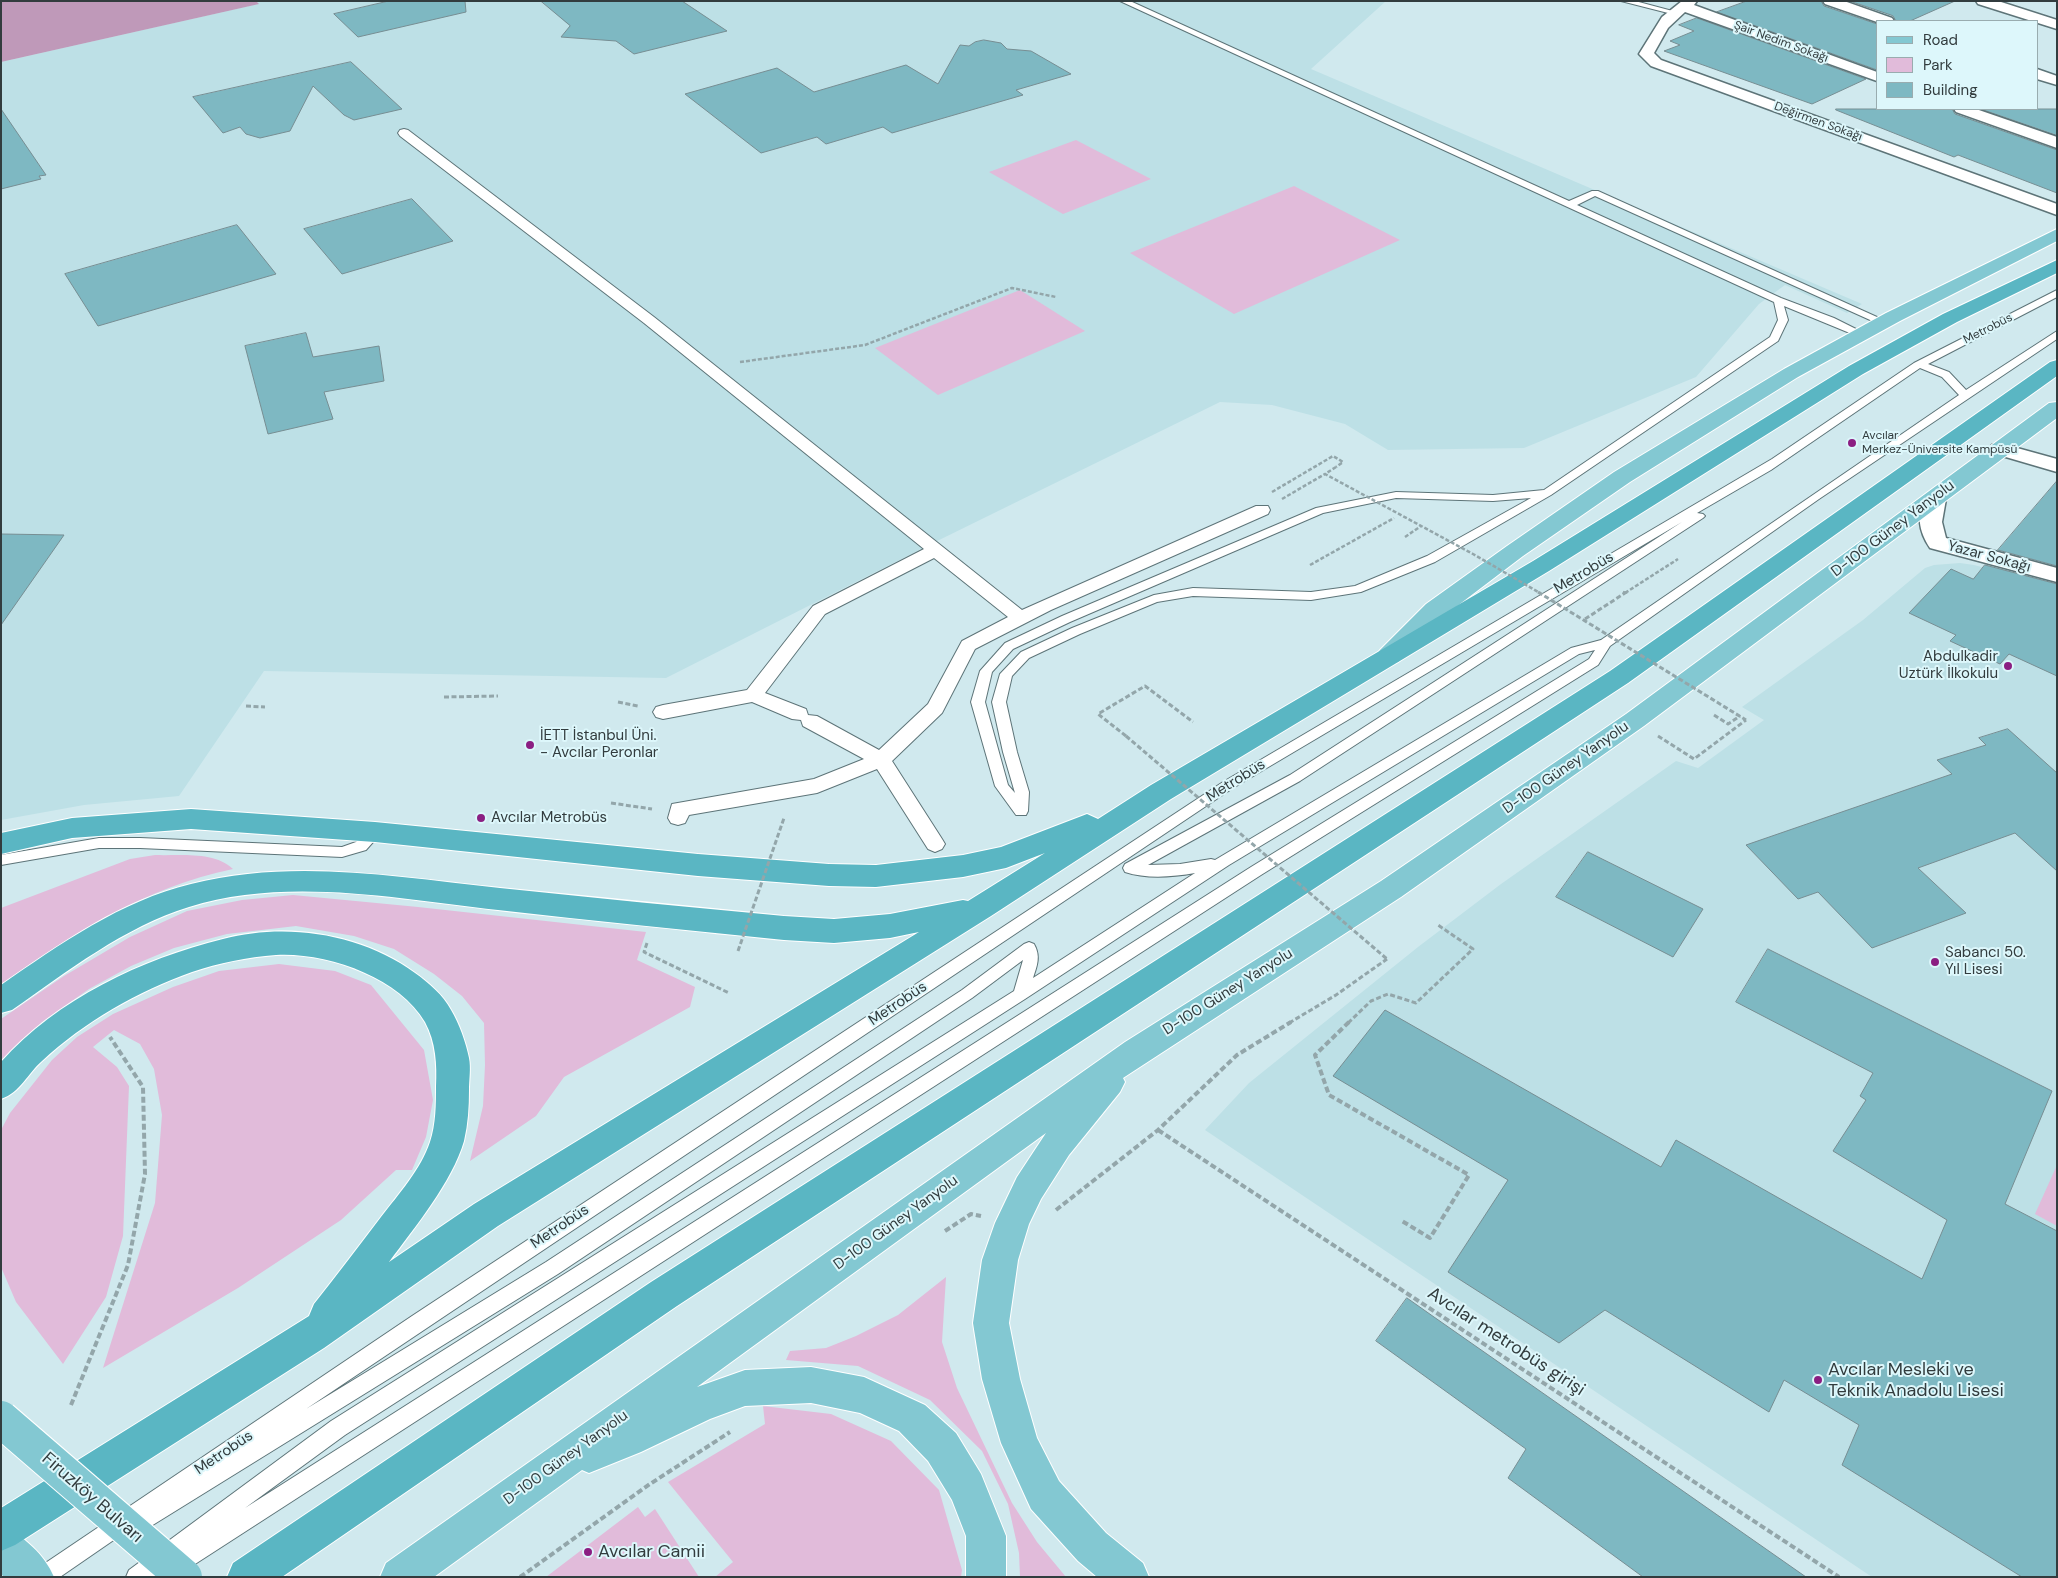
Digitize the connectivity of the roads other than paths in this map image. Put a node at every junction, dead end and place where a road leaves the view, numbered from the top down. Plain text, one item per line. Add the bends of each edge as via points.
1 (1123, 1) edge
2 (1624, 1) edge
3 (1632, 1) edge
4 (1830, 1) edge
5 (1983, 1) edge
6 (1649, 7) junction
7 (1684, 7) edge
8 (1884, 20) edge
9 (2057, 25) edge
10 (2038, 74) edge
11 (1876, 77) edge
12 (2057, 81) edge
13 (1965, 110) edge
14 (404, 133) dead end
15 (2057, 143) edge
16 (1571, 204) junction
17 (2057, 210) edge
18 (2057, 234) edge
19 (2057, 266) edge
20 (2057, 293) edge
21 (1778, 300) junction
22 (1883, 322) junction
23 (1860, 334) junction
24 (2057, 334) edge
25 (1918, 365) junction
26 (2057, 366) edge
27 (1965, 396) junction
28 (2057, 408) edge
29 (1999, 449) junction
30 (1775, 462) junction
31 (2057, 466) edge
32 (1547, 493) junction
33 (1935, 499) junction
34 (1262, 510) road end
35 (936, 550) junction
36 (2057, 575) edge
37 (1020, 618) junction
38 (1605, 643) junction
39 (1389, 656) junction
40 (753, 695) junction
41 (663, 712) dead end
42 (881, 760) junction
43 (1161, 792) junction
44 (678, 818) road end
45 (375, 832) junction
46 (1, 844) edge
47 (934, 844) dead end
48 (1, 860) edge
49 (1224, 860) junction
50 (981, 908) junction
51 (1020, 994) junction
52 (1, 1001) edge
53 (1136, 1051) junction
54 (1, 1085) edge
55 (311, 1336) junction
56 (1, 1419) edge
57 (553, 1468) junction
58 (1, 1530) edge
59 (1, 1546) edge
60 (34, 1577) edge
61 (42, 1577) edge
62 (51, 1577) edge
63 (136, 1577) edge
64 (156, 1577) edge
65 (184, 1577) edge
66 (246, 1577) edge
67 (400, 1577) edge
68 (986, 1577) edge
69 (1129, 1577) edge

1 - 16 lane
2 - 6 lane
3 - 6 lane
4 - 8 street
5 - 9 street
6 - 7 lane
7 - 11 street, Şair Nedim Sokağı
7 - 17 street, Değirmen Sokağı via 1657,34 1646,54 1656,63
10 - 12 street
13 - 15 street
14 - 35 street via 707,367
16 - 21 lane
16 - 22 lane via 1595,193
18 - 22 main road
19 - 39 highway via 1950,318 1856,370 1541,566
20 - 25 lane, Metrobüs
21 - 23 lane
21 - 32 lane via 1783,320 1774,338
22 - 23 main road
23 - 39 main road via 1622,477 1435,610
24 - 27 lane, Metrobüs
25 - 27 lane via 1947,374
25 - 30 lane, Metrobüs
26 - 66 highway via 1619,676 664,1294
27 - 38 lane, Metrobüs
28 - 29 main road, D-100 Güney Yanyolu
29 - 31 street
29 - 33 main road, D-100 Güney Yanyolu
30 - 49 lane, Metrobüs via 1692,521 1295,778 1130,868 1157,872 1186,871
30 - 61 lane, Metrobüs via 1228,785 418,1322
32 - 32 lane via 1493,498 1396,495 1320,510 1008,646 986,671 978,702 1002,786 1021,811 1022,792 1000,702 1006,674 1025,655 1154,599 1193,592 1311,596 1357,589 1431,560
33 - 36 street, Yazar Sokağı via 1930,518 1931,533 1938,543
33 - 53 main road, D-100 Güney Yanyolu via 1635,720 1391,889
34 - 37 street
35 - 37 street
35 - 40 street via 819,610
37 - 42 street via 968,645 935,708
38 - 49 lane, Metrobüs via 1575,651
38 - 64 lane, Metrobüs via 1594,662 1240,882
39 - 43 highway
40 - 41 street
40 - 42 street via 805,717
42 - 44 street via 817,786 679,810
42 - 47 street
43 - 45 highway via 1006,857 963,866 876,876 829,876 698,865
43 - 50 highway
45 - 46 highway via 191,819 72,828
45 - 48 lane via 361,846 342,852 140,842 99,843
49 - 51 lane, Metrobüs
50 - 52 highway via 890,926 834,931 357,883 275,880 189,896 142,914 96,938
50 - 55 highway via 486,1215
51 - 62 lane, Metrobüs via 1031,962 1029,948 967,994 552,1268
51 - 63 lane, Metrobüs via 338,1428
53 - 57 main road, D-100 Güney Yanyolu
53 - 69 main road via 1057,1145 1028,1188 1012,1223 998,1271 991,1323 1001,1379 1020,1443 1044,1495 1092,1547
54 - 55 highway via 30,1052 79,1015 129,985 224,950 277,943 345,952 361,956 391,972 419,992 439,1017 453,1059 452,1116 447,1142 412,1204
55 - 58 highway
56 - 65 main road, Firuzköy Bulvarı, bridge
57 - 67 main road, D-100 Güney Yanyolu
57 - 68 main road via 628,1439 702,1403 745,1388 811,1385 864,1395 912,1418 942,1447 968,1488 986,1536
59 - 60 main road

